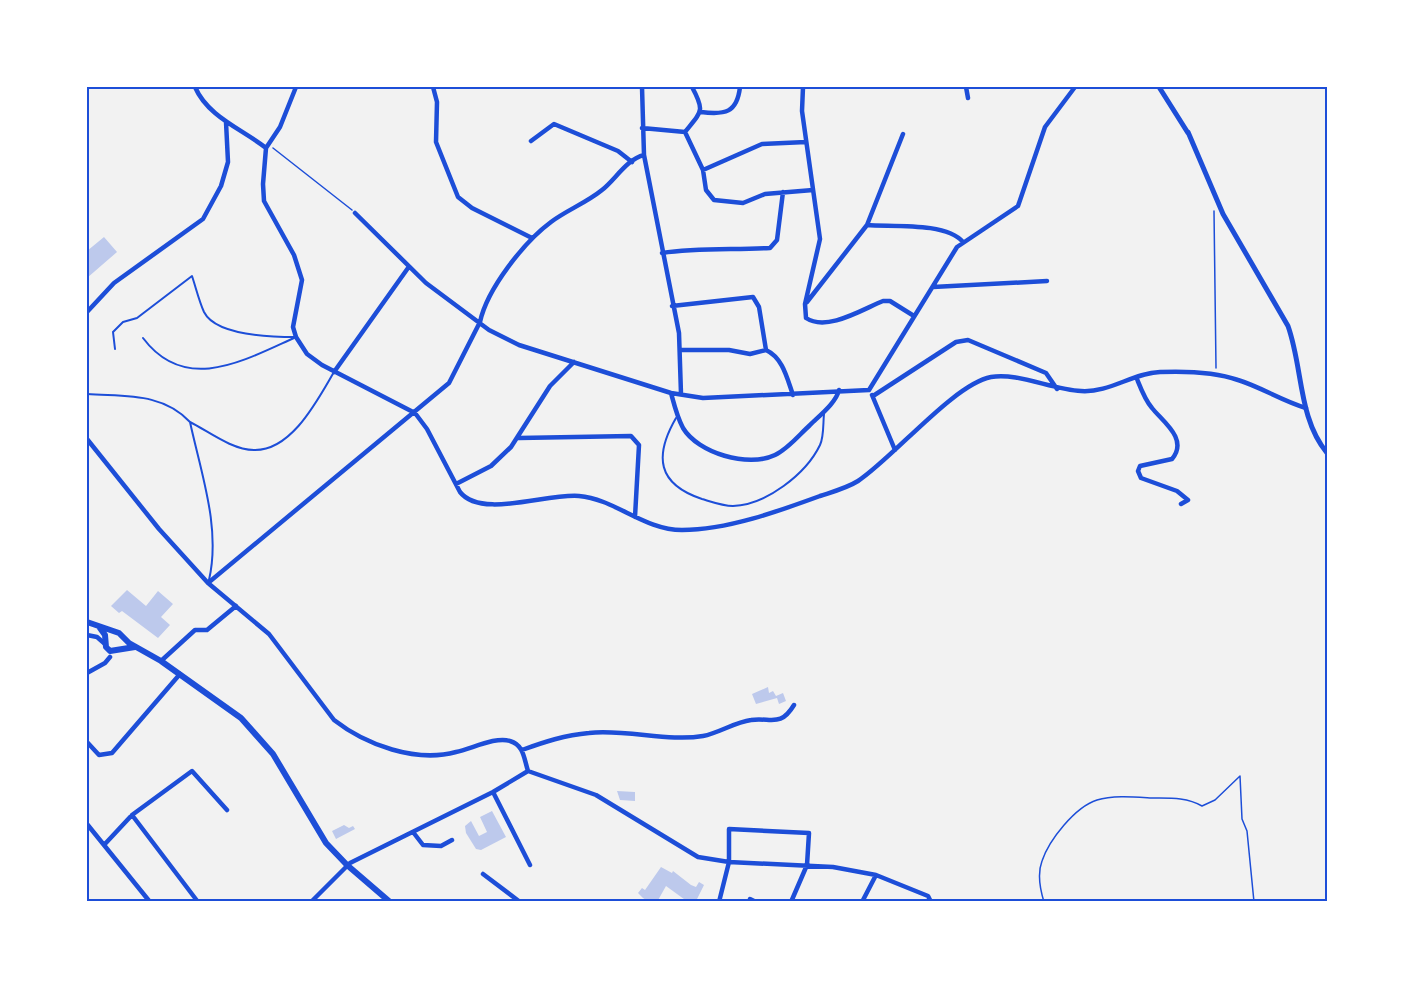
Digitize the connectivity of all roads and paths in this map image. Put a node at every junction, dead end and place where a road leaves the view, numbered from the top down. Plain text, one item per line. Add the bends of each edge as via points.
1 (195, 87) edge
2 (296, 87) edge
3 (433, 87) edge
4 (642, 87) edge
5 (692, 87) edge
6 (741, 87) edge
7 (803, 87) edge
8 (966, 87) edge
9 (1075, 87) edge
10 (1160, 89) edge
11 (968, 99) dead end
12 (701, 112) junction
13 (226, 122) junction
14 (642, 128) junction
15 (685, 132) junction
16 (1188, 132) junction
17 (903, 134) dead end
18 (531, 141) dead end
19 (806, 142) junction
20 (266, 148) junction
21 (644, 155) junction
22 (632, 162) junction
23 (703, 170) junction
24 (813, 190) junction
25 (783, 192) junction
26 (1218, 208) junction
27 (355, 213) joint
28 (867, 225) junction
29 (532, 238) junction
30 (963, 242) junction
31 (662, 253) junction
32 (408, 268) junction
33 (1047, 281) dead end
34 (933, 287) junction
35 (1267, 289) junction
36 (805, 304) junction
37 (672, 306) junction
38 (87, 312) edge
39 (915, 316) junction
40 (480, 322) junction
41 (143, 338) dead end
42 (296, 338) junction
43 (116, 349) dead end
44 (681, 350) junction
45 (766, 350) junction
46 (574, 362) junction
47 (334, 372) junction
48 (1216, 375) junction
49 (1137, 379) junction
50 (1057, 389) junction
51 (839, 390) junction
52 (869, 390) junction
53 (671, 393) junction
54 (87, 394) edge
55 (681, 394) junction
56 (793, 395) junction
57 (873, 396) junction
58 (1306, 408) junction
59 (825, 410) junction
60 (415, 413) junction
61 (678, 416) junction
62 (190, 422) junction
63 (519, 438) junction
64 (87, 439) edge
65 (895, 450) junction
66 (1327, 453) edge
67 (456, 484) junction
68 (1181, 504) dead end
69 (635, 517) junction
70 (208, 583) junction
71 (236, 606) junction
72 (87, 622) edge
73 (99, 627) junction
74 (114, 632) junction
75 (87, 635) edge
76 (124, 639) junction
77 (136, 647) junction
78 (110, 648) junction
79 (161, 661) junction
80 (87, 673) edge
81 (180, 674) junction
82 (794, 705) dead end
83 (87, 742) edge
84 (522, 750) junction
85 (528, 771) junction
86 (494, 792) junction
87 (227, 810) dead end
88 (132, 815) junction
89 (87, 824) edge
90 (413, 832) junction
91 (453, 840) dead end
92 (104, 845) junction
93 (729, 862) junction
94 (347, 865) junction
95 (530, 865) dead end
96 (807, 865) junction
97 (483, 874) dead end
98 (876, 874) junction
99 (750, 899) dead end
100 (150, 902) edge
101 (198, 902) edge
102 (311, 902) edge
103 (390, 902) edge
104 (520, 902) edge
105 (720, 902) edge
106 (756, 902) edge
107 (791, 902) edge
108 (862, 902) edge
109 (931, 902) edge
110 (950, 902) edge
111 (1044, 902) edge
112 (1254, 902) edge

1 - 13 street via 200,98
2 - 20 street
3 - 29 street via 436,142 458,196 472,208
4 - 14 street
5 - 12 street via 702,104
6 - 12 street via 739,101 733,108 719,114
7 - 19 street
8 - 11 street
9 - 30 street via 1045,127 1018,206
10 - 16 street
12 - 15 street
13 - 20 street
13 - 38 street via 228,162 221,186 203,219 114,283
14 - 15 street
14 - 21 street
15 - 23 street
16 - 26 street
16 - 35 street via 1223,214
17 - 28 street
18 - 22 street via 554,124 618,151
19 - 23 street via 762,144
19 - 24 street
20 - 27 path via 273,148
20 - 42 street via 264,201 294,255 302,280 293,327
21 - 22 street
21 - 31 street
22 - 29 street via 604,189
23 - 25 street via 706,190 714,200 743,203
24 - 25 street
24 - 36 street via 820,239
25 - 31 street via 777,240 770,248
26 - 35 street
26 - 48 path via 1213,212
27 - 32 street
28 - 30 street via 956,234
28 - 36 street
29 - 40 street via 506,271
30 - 34 street
31 - 37 street
32 - 40 street
32 - 47 street
33 - 34 street
34 - 39 street
35 - 58 street via 1295,344
36 - 39 street via 806,318 813,323 829,322 883,301
37 - 44 street
37 - 45 street via 747,296 757,301
39 - 52 street
40 - 46 street via 519,345
40 - 60 street via 449,383
41 - 42 lane via 154,352 181,366 208,370 239,363
42 - 43 lane via 258,336 215,324 205,314 192,276 137,318 123,322 113,332
42 - 47 street via 307,354
44 - 45 street via 750,354
44 - 55 street
45 - 56 street via 782,365
46 - 53 street
46 - 63 street via 550,386
47 - 60 street
47 - 62 lane via 306,419 278,444 263,450 236,446
48 - 49 street via 1158,372
48 - 58 street
49 - 50 street via 1090,392
49 - 68 street via 1153,410 1170,426 1177,447 1172,459 1146,463 1138,471 1141,478 1183,494 1188,500
50 - 57 street via 1046,373 968,340 956,342
50 - 65 street via 1008,377 984,379 963,390
51 - 52 street
51 - 56 street
51 - 59 street
52 - 57 street
53 - 55 street
53 - 61 street
54 - 62 lane via 151,398 180,411
55 - 56 street via 720,399
57 - 65 street
58 - 66 street via 1313,432
59 - 61 street via 783,451 763,459 742,460 697,442
59 - 61 lane via 821,444 799,472 768,496 732,506 692,495 676,487 668,477 662,456 664,440
60 - 67 street
60 - 70 street
62 - 70 lane via 213,534
63 - 67 street via 492,466
63 - 69 street via 631,436 639,445
64 - 70 street
65 - 69 street via 858,481 749,520 683,530
67 - 69 street via 465,499 481,505 579,496
70 - 71 street
71 - 79 street via 207,630 195,630
71 - 84 street via 269,634 334,720 345,728 390,748 418,755 452,754 505,739
72 - 73 main road
73 - 74 main road
73 - 78 main road
74 - 76 main road
74 - 78 main road
75 - 78 street via 97,637
76 - 77 main road
76 - 78 main road via 123,646
77 - 78 main road
77 - 79 main road
78 - 80 street via 105,663
79 - 81 main road
81 - 83 street via 112,753 99,755
81 - 94 main road via 259,736 321,837
82 - 84 street via 776,720 752,720 702,736 588,733 543,741
84 - 85 street
85 - 86 street
85 - 93 street via 596,795 682,850
86 - 90 street
86 - 95 street
87 - 88 street via 192,771
88 - 92 street
88 - 101 street
89 - 92 street
90 - 91 street via 423,845 441,846
90 - 94 street
92 - 100 street
93 - 96 street
93 - 96 street via 729,829 809,833
93 - 105 street
94 - 102 street
94 - 103 main road
96 - 98 street
96 - 107 street
97 - 104 street
98 - 108 street
98 - 109 street via 928,896
99 - 106 street
109 - 110 path
111 - 112 path via 1041,862 1067,820 1084,806 1097,800 1130,797 1192,800 1202,806 1215,800 1240,776

